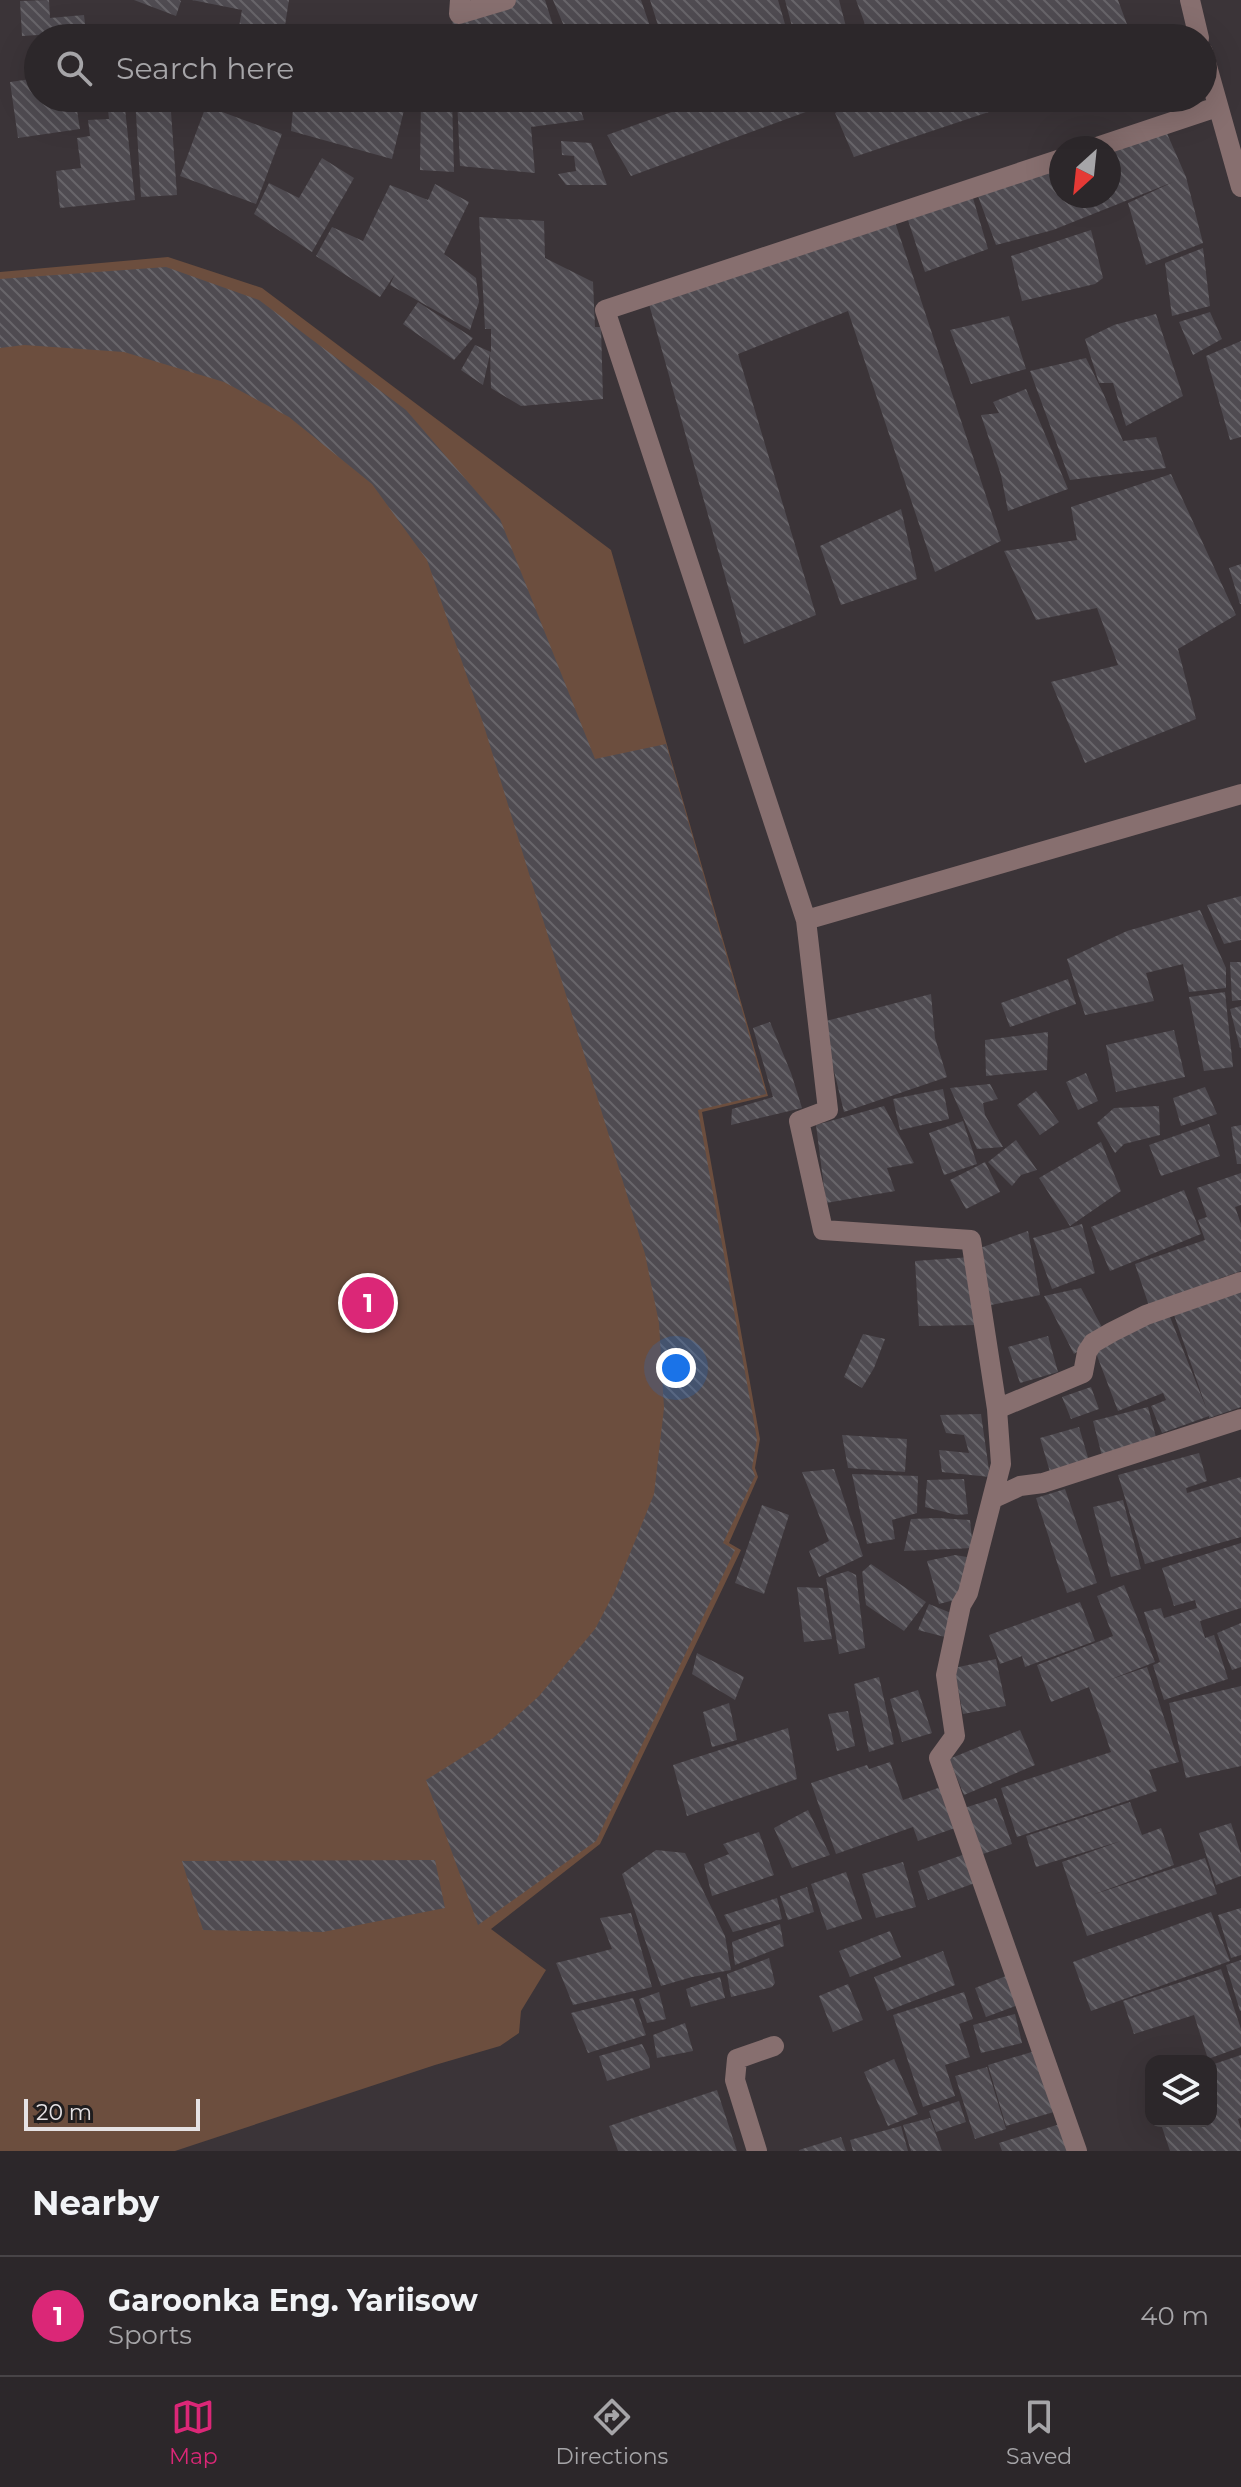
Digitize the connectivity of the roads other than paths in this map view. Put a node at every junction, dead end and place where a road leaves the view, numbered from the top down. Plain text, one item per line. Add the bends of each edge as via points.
1 (460, 0) edge
2 (506, 0) edge
3 (1190, 0) edge
4 (1196, 24) edge
5 (1217, 107) edge
6 (1202, 112) edge
7 (1121, 139) edge
8 (1049, 163) edge
9 (1241, 187) edge
10 (1241, 794) edge
11 (806, 920) junction
12 (1241, 1282) edge
13 (997, 1409) junction
14 (1241, 1419) edge
15 (992, 1499) junction
16 (774, 2046) dead end
17 (757, 2151) edge
18 (1077, 2151) edge

1 - 2 street via 459,14
3 - 4 street
5 - 9 street
6 - 7 street
8 - 11 street via 605,310
10 - 11 street
11 - 13 street via 828,1110 799,1121 823,1230 971,1240
12 - 13 street via 1112,1332 1093,1343 1083,1373
13 - 15 street via 1001,1464
14 - 15 street
15 - 18 street via 946,1675 955,1736 939,1758
16 - 17 street via 737,2059 735,2080

